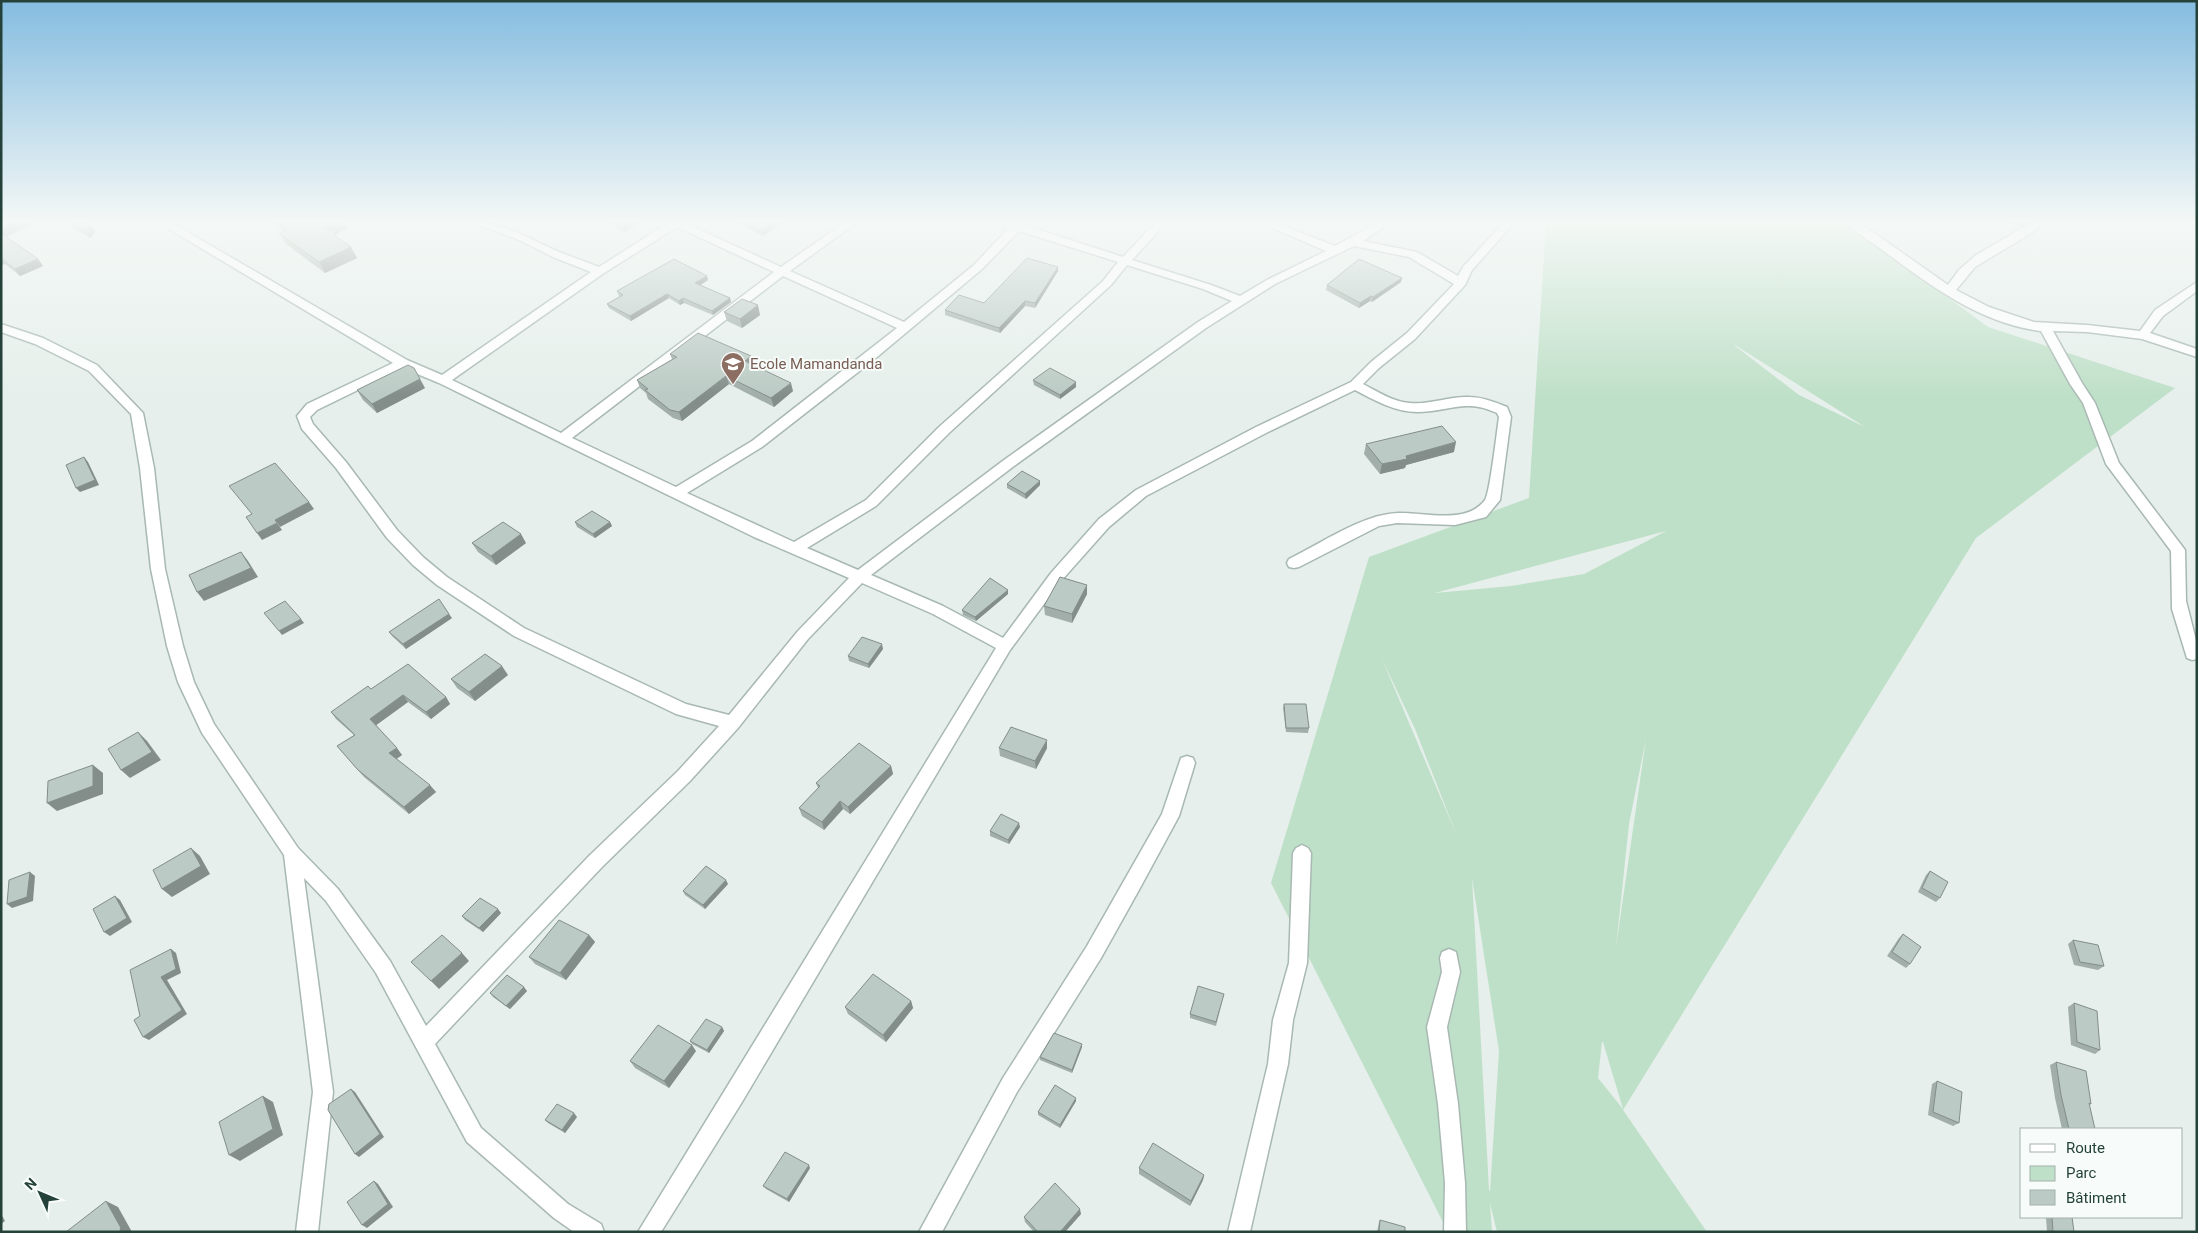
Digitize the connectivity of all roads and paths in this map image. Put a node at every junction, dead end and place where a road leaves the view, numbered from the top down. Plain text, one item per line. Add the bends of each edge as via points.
1 (262, 281) edge
2 (586, 281) edge
3 (770, 281) edge
4 (800, 281) edge
5 (962, 281) edge
6 (1109, 281) edge
7 (1186, 281) edge
8 (1274, 281) edge
9 (1457, 281) edge
10 (1933, 281) edge
11 (1957, 281) edge
12 (1461, 283) joint
13 (2197, 285) edge
14 (1949, 291) junction
15 (1241, 301) junction
16 (905, 327) junction
17 (2044, 327) junction
18 (1, 328) edge
19 (2143, 335) junction
20 (2197, 353) edge
21 (403, 363) junction
22 (443, 380) junction
23 (1355, 385) junction
24 (563, 438) junction
25 (677, 493) junction
26 (795, 548) junction
27 (1294, 563) dead end
28 (859, 577) junction
29 (1005, 646) junction
30 (2192, 654) dead end
31 (732, 723) junction
32 (1186, 763) dead end
33 (292, 853) junction
34 (1302, 853) dead end
35 (1448, 958) dead end
36 (424, 1042) junction
37 (308, 1232) edge
38 (593, 1232) edge
39 (649, 1232) edge
40 (930, 1232) edge
41 (1239, 1232) edge
42 (1455, 1232) edge

1 - 21 street
2 - 22 street
3 - 24 street
4 - 16 street
5 - 16 street
6 - 26 street via 944,430 870,503
7 - 15 street
8 - 15 street
9 - 12 street
10 - 14 street
11 - 14 street
12 - 23 street via 1411,336 1375,364
13 - 19 street via 2159,313
14 - 17 street via 2008,319
15 - 28 street via 1202,325 1009,463
16 - 25 street via 757,444
17 - 19 street
17 - 30 street via 2089,403 2112,464 2178,550 2181,560 2177,591
18 - 33 street via 39,341 94,368 137,413 147,468 158,569 186,682 208,728
19 - 20 street
21 - 22 street
21 - 31 street via 312,407 303,416 306,426 341,465 392,534 418,562 442,581 520,632 682,709
22 - 24 street
23 - 27 street via 1379,398 1414,408 1478,400 1502,410 1505,417 1493,500 1480,513 1469,518 1376,521
23 - 29 street via 1141,493 1104,523 1056,577
24 - 25 street
25 - 26 street
26 - 28 street
28 - 29 street via 938,610
28 - 31 street via 803,636
29 - 39 street
31 - 36 street
32 - 40 street via 1170,816 1134,882 1010,1085
33 - 36 street via 332,895 383,967
33 - 37 street via 322,1092
34 - 41 street via 1298,963
35 - 42 street via 1451,972 1437,1027 1450,1124
36 - 38 street via 474,1135 561,1211

